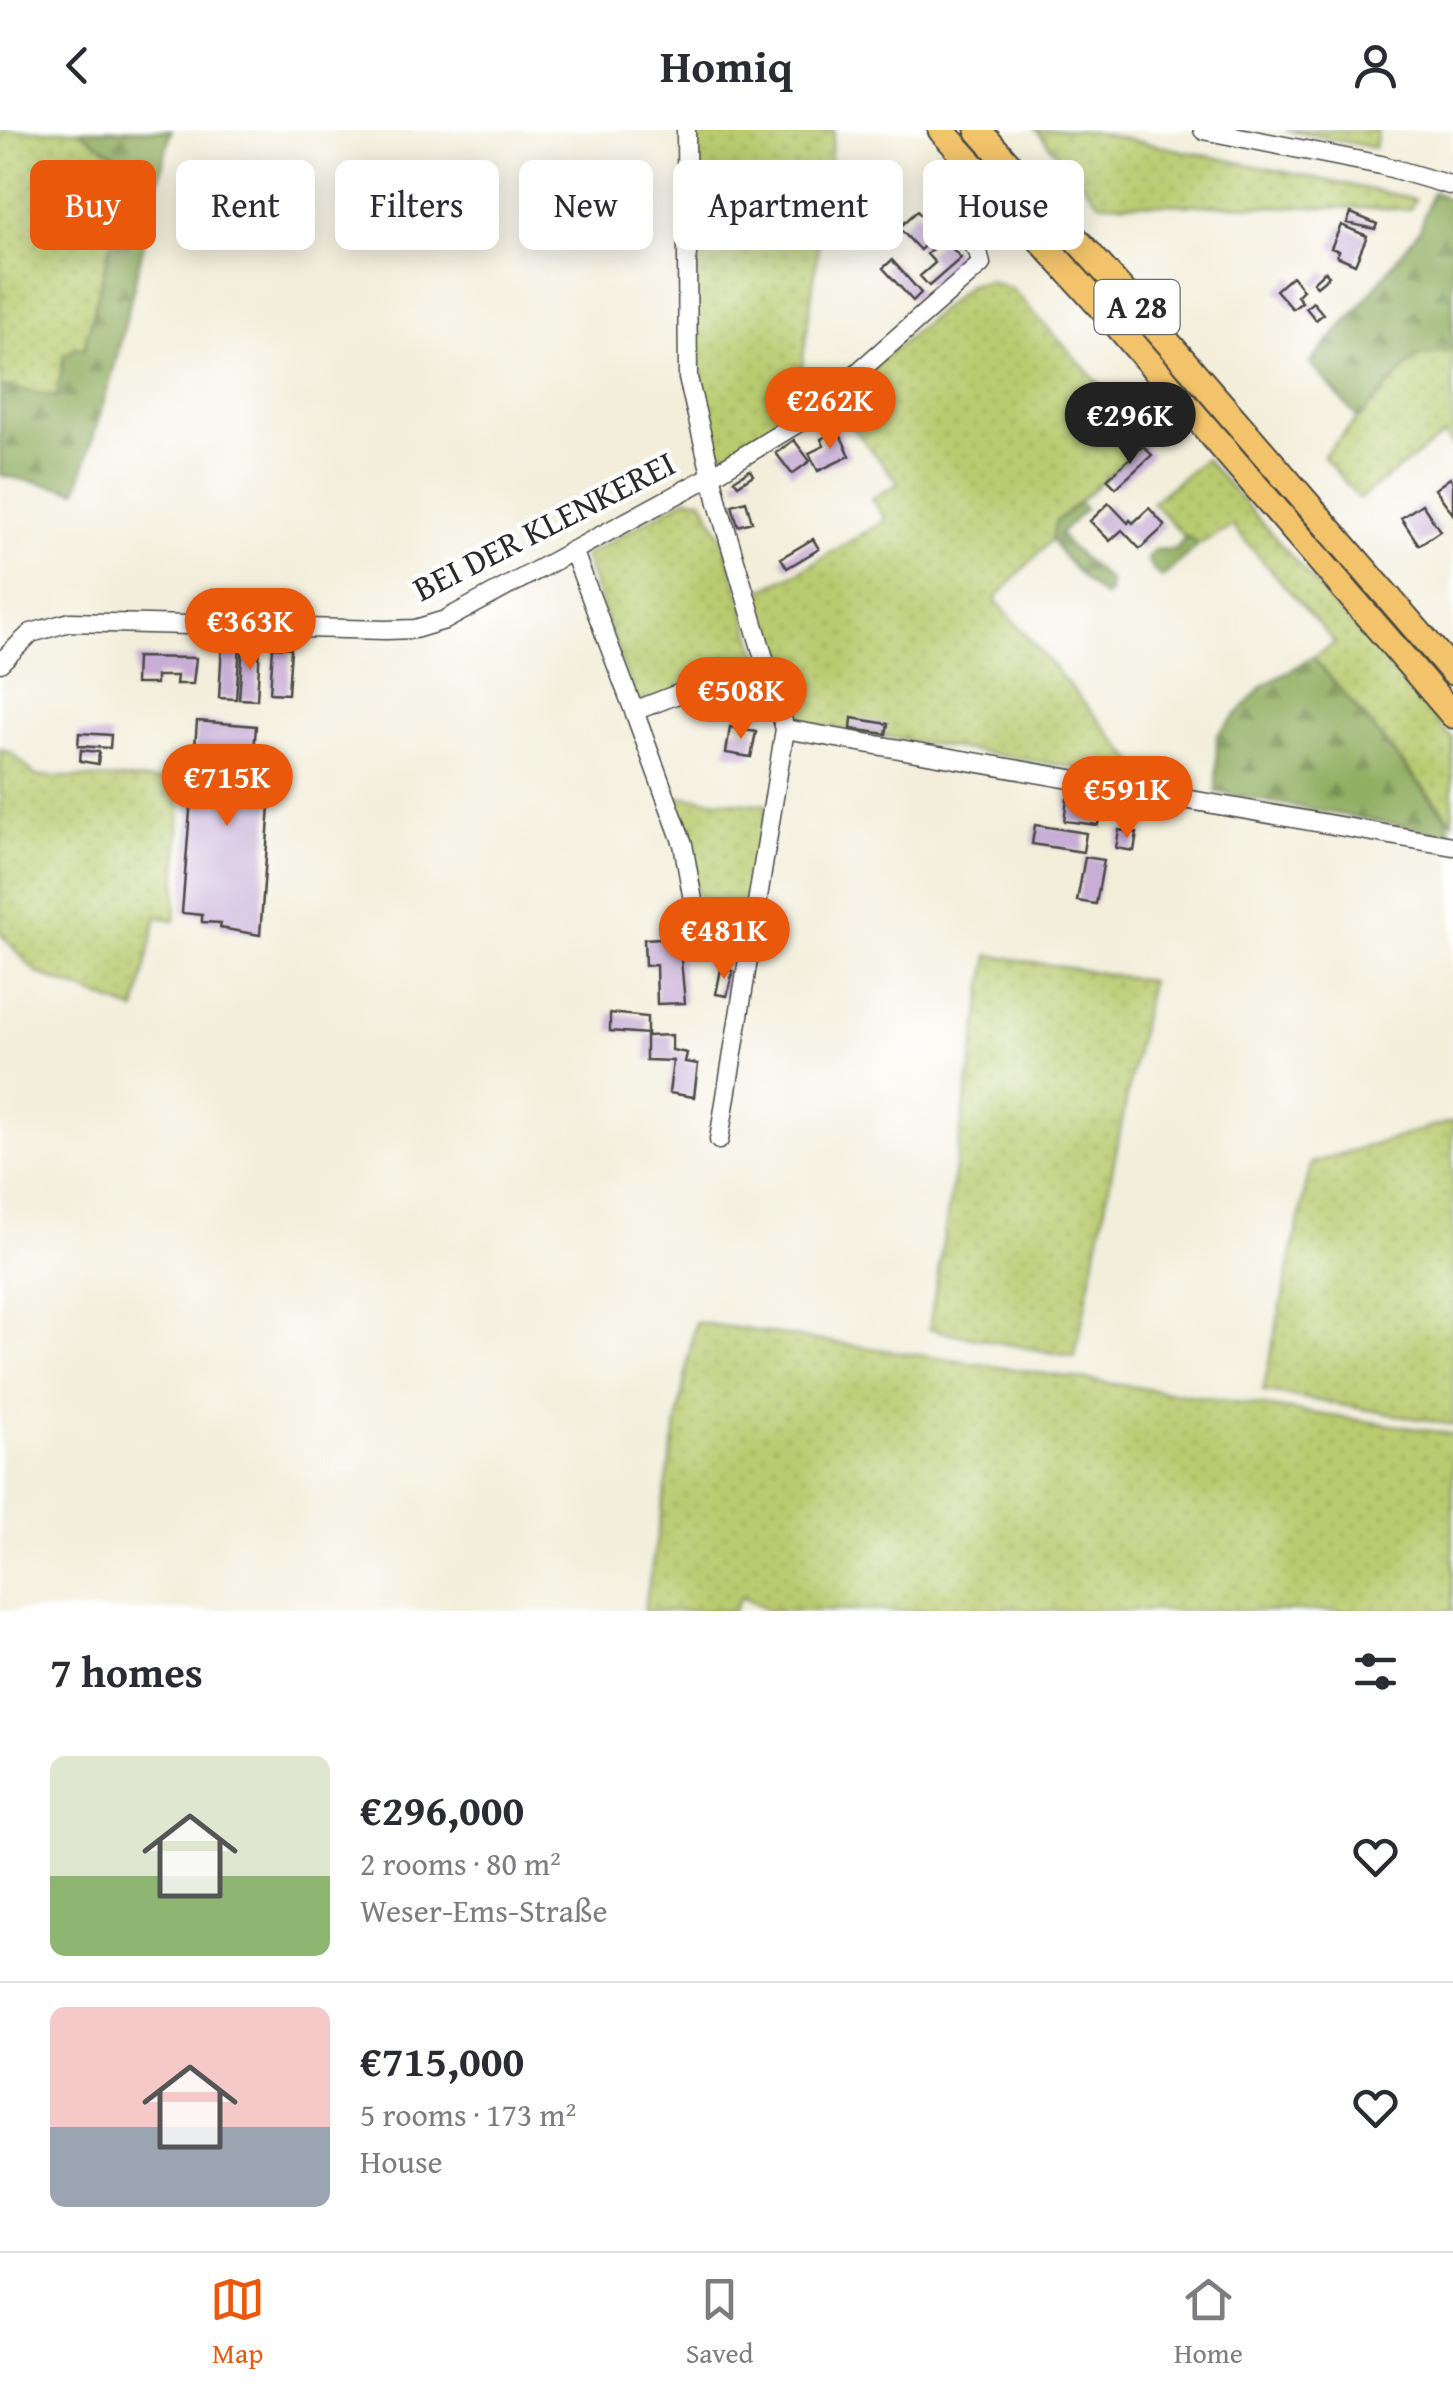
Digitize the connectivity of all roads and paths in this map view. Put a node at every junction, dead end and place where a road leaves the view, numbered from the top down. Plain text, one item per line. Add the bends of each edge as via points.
1 (686, 130) edge
2 (941, 130) edge
3 (978, 130) edge
4 (1203, 130) edge
5 (1453, 186) edge
6 (977, 250) edge
7 (711, 476) junction
8 (573, 550) junction
9 (0, 663) edge
10 (1453, 672) edge
11 (692, 689) dead end
12 (634, 711) junction
13 (1453, 715) edge
14 (785, 729) junction
15 (1453, 846) edge
16 (694, 906) dead end
17 (720, 1140) dead end

1 - 7 street, BEI DER KLENKEREI via 688,378
2 - 13 highway, A 28
3 - 10 highway, A 28
4 - 5 street
6 - 7 street, BEI DER KLENKEREI via 974,271 806,418
7 - 8 street, BEI DER KLENKEREI
7 - 14 street, BEI DER KLENKEREI
8 - 9 street, BEI DER KLENKEREI via 445,620 416,628 70,622 32,633
8 - 12 street
11 - 12 street
12 - 16 street via 683,844
14 - 15 street
14 - 17 street, BEI DER KLENKEREI

